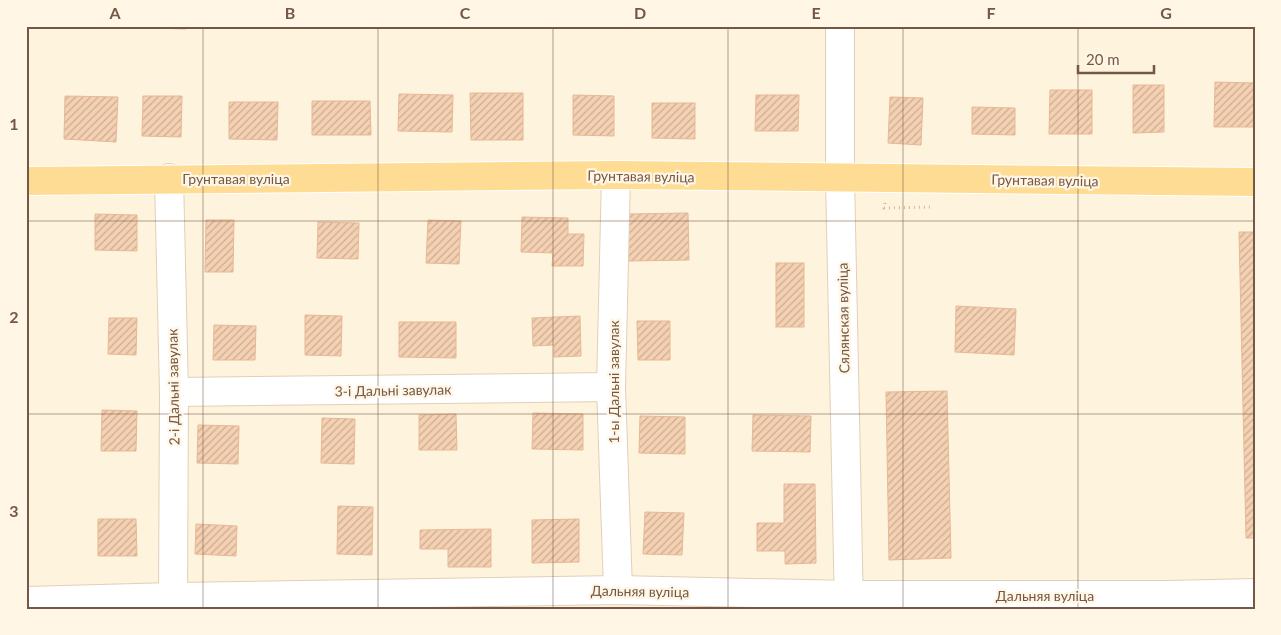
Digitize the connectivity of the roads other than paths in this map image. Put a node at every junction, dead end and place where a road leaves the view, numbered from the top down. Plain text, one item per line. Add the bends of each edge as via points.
1 (840, 26) edge
2 (616, 175) junction
3 (169, 178) junction
4 (840, 178) junction
5 (26, 181) edge
6 (1255, 182) edge
7 (612, 388) junction
8 (174, 392) junction
9 (618, 590) junction
10 (1255, 593) edge
11 (173, 597) junction
12 (26, 601) edge
13 (849, 602) edge
14 (1168, 602) edge

1 - 4 street, Сялянская вуліца
2 - 3 main road, Грунтавая вуліца
2 - 4 main road, Грунтавая вуліца
2 - 7 street, 1-ы Дальні завулак
3 - 5 main road, Грунтавая вуліца
3 - 8 street, 2-і Дальні завулак
4 - 6 main road, Грунтавая вуліца
4 - 13 street, Сялянская вуліца
7 - 8 street, 3-і Дальні завулак
7 - 9 street, 1-ы Дальні завулак
8 - 11 street, 2-і Дальні завулак
9 - 11 street, Дальняя вуліца
9 - 13 street, Дальняя вуліца
10 - 14 street, Дальняя вуліца
11 - 12 street, Дальняя вуліца
13 - 14 street, Дальняя вуліца

